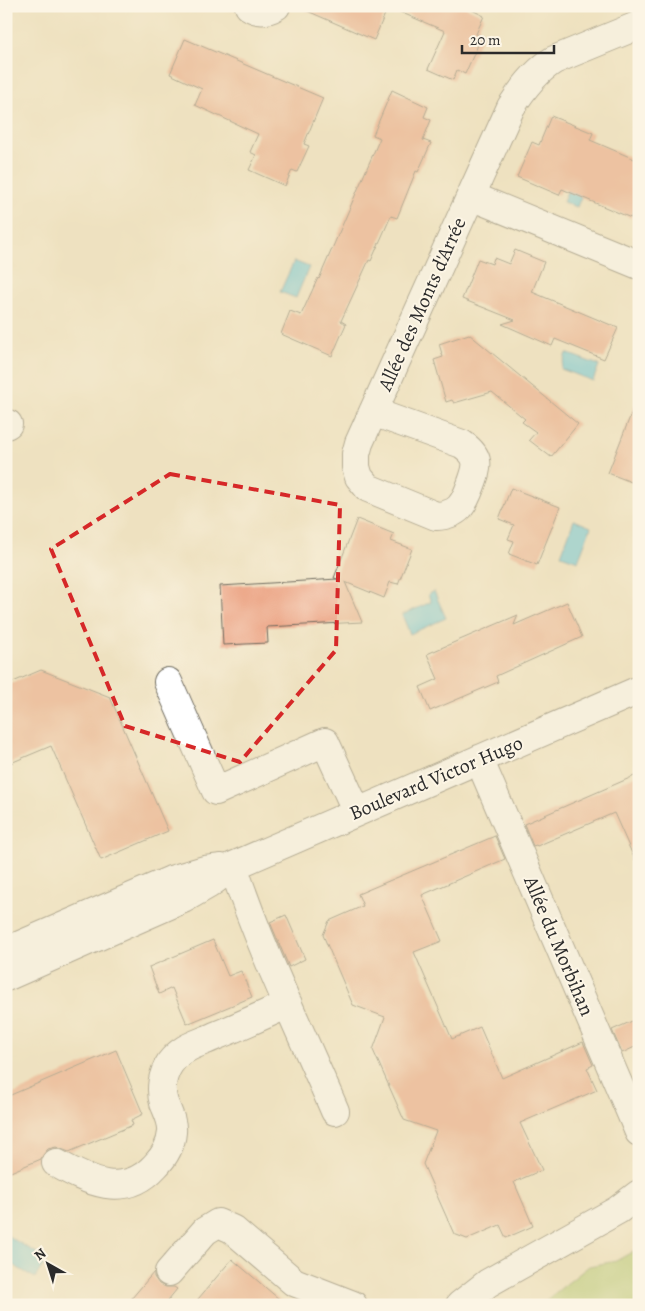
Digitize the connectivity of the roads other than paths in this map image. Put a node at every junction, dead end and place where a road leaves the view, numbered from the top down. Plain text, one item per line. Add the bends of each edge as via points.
1 (249, 6) edge
2 (276, 6) edge
3 (639, 25) edge
4 (470, 196) junction
5 (639, 265) edge
6 (373, 412) junction
7 (168, 682) dead end
8 (639, 690) edge
9 (479, 760) junction
10 (357, 812) junction
11 (233, 866) junction
12 (6, 951) edge
13 (6, 977) edge
14 (288, 1004) junction
15 (335, 1111) dead end
16 (639, 1132) edge
17 (56, 1163) dead end
18 (639, 1194) edge
19 (169, 1272) dead end
20 (349, 1304) edge
21 (460, 1305) edge

1 - 2 street via 264,11
3 - 4 street, Allée des Monts d'Arrée via 544,66 511,107
4 - 5 street, Allée des Monts d'Arrée
4 - 6 street, Allée des Monts d'Arrée
6 - 6 street, Allée des Monts d'Arrée via 462,444 470,450 477,470 461,507 436,516 362,483 358,477 356,454
7 - 10 street via 216,790 326,742
8 - 9 street, Boulevard Victor Hugo
9 - 10 street, Boulevard Victor Hugo
9 - 16 street, Allée du Morbihan
10 - 11 street, Boulevard Victor Hugo
11 - 12 street, Boulevard Victor Hugo via 171,880
11 - 13 street, Boulevard Victor Hugo via 184,898
11 - 14 street
14 - 15 street
14 - 17 street via 184,1050 170,1064 162,1090 172,1123 170,1140 162,1158 143,1177 118,1185 104,1184 81,1177
18 - 21 street via 618,1210 488,1283
19 - 20 street via 205,1231 218,1223 232,1229 294,1282

